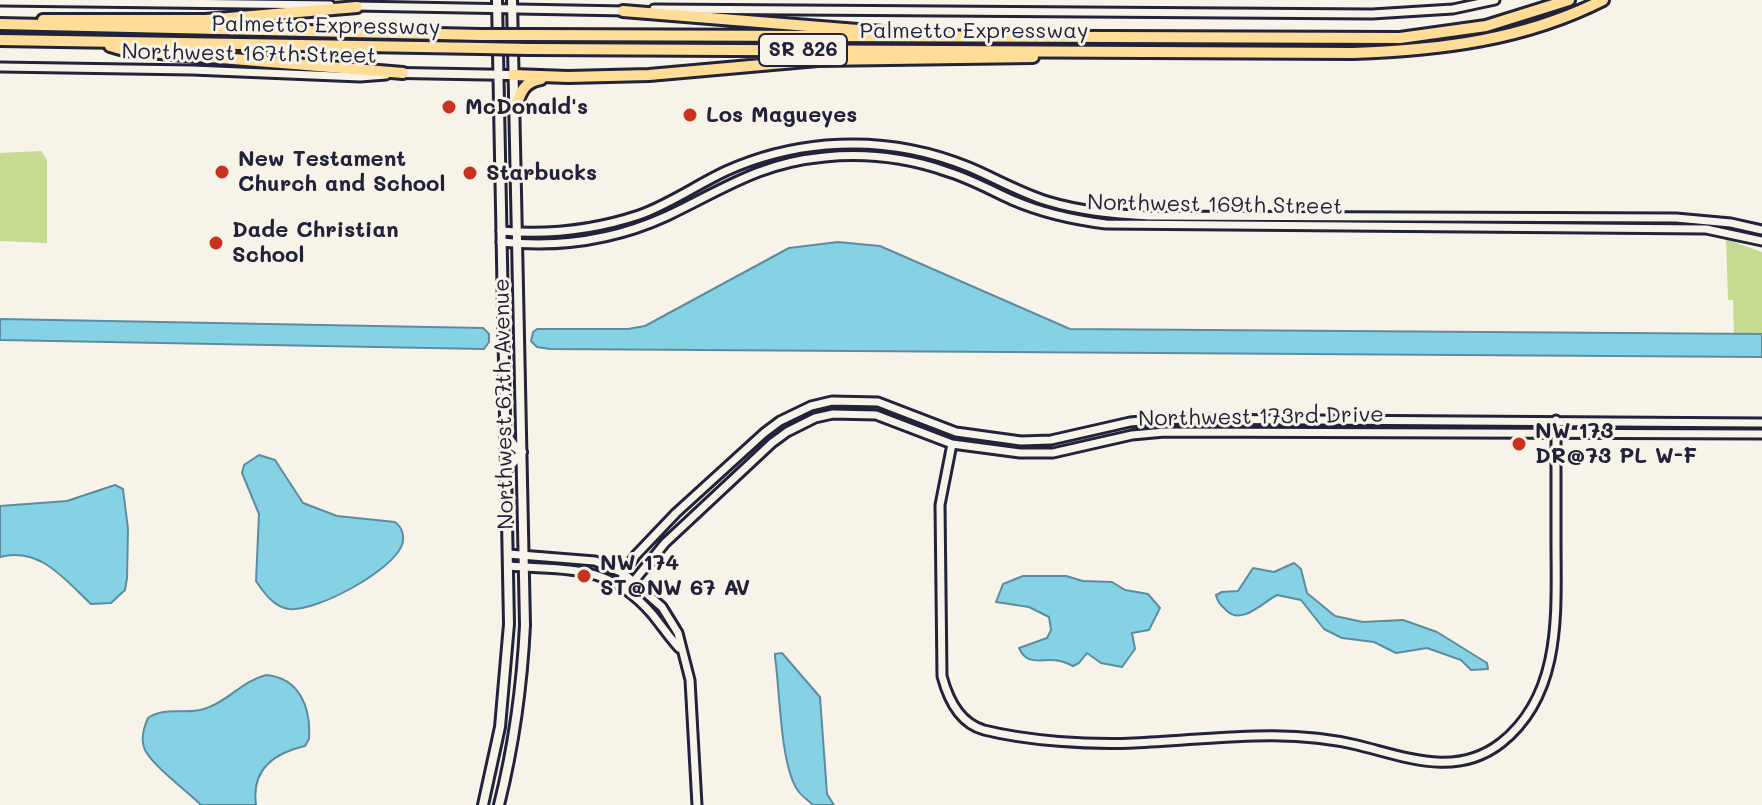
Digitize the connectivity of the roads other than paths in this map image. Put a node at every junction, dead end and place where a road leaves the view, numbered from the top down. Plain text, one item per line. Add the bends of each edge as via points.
1 (1495, 0) edge
2 (1569, 0) edge
3 (1603, 0) edge
4 (0, 1) edge
5 (497, 5) edge
6 (512, 5) edge
7 (357, 7) junction
8 (623, 11) junction
9 (0, 24) edge
10 (916, 37) junction
11 (0, 40) edge
12 (92, 42) junction
13 (1079, 52) junction
14 (0, 67) edge
15 (403, 73) junction
16 (497, 75) junction
17 (513, 75) junction
18 (550, 77) junction
19 (514, 111) junction
20 (846, 144) junction
21 (843, 156) junction
22 (755, 160) junction
23 (760, 171) junction
24 (1762, 230) edge
25 (519, 233) junction
26 (501, 236) junction
27 (1762, 241) edge
28 (519, 244) junction
29 (1556, 420) junction
30 (1762, 423) edge
31 (506, 433) junction
32 (1556, 433) junction
33 (1762, 434) edge
34 (1036, 440) junction
35 (952, 444) junction
36 (522, 452) junction
37 (1036, 453) junction
38 (507, 470) junction
39 (508, 554) junction
40 (524, 555) junction
41 (509, 566) junction
42 (525, 567) junction
43 (623, 573) junction
44 (634, 581) junction
45 (622, 587) junction
46 (681, 650) junction
47 (483, 805) edge
48 (499, 805) edge
49 (697, 805) edge

1 - 8 street via 1453,9 1372,14
2 - 10 highway, Palmetto Expressway / SR 826 via 1486,26 1400,38
3 - 13 highway, Palmetto Expressway / SR 826 via 1491,40 1406,51
4 - 7 street
5 - 6 street
5 - 7 street
5 - 16 main road, Northwest 67th Avenue
6 - 8 street
6 - 17 main road, Northwest 67th Avenue
7 - 9 highway via 205,20
8 - 10 highway via 879,29
9 - 10 highway, Palmetto Expressway / SR 826, bridge via 481,35
11 - 12 highway, Palmetto Expressway / SR 826
12 - 13 highway, Palmetto Expressway / SR 826, bridge
12 - 15 highway via 124,50
13 - 18 highway via 1027,58 818,60 649,75
14 - 15 street, Northwest 167th Street via 360,77
15 - 16 main road, Northwest 167th Street
16 - 17 main road, Northwest 167th Street
16 - 26 main road, Northwest 67th Avenue
17 - 18 highway
17 - 19 main road, Northwest 67th Avenue
18 - 19 highway via 528,83
19 - 25 main road, Northwest 67th Avenue
20 - 21 street
20 - 22 street, Northwest 169th Street
20 - 24 street, Northwest 169th Street via 929,154 1045,200 1107,213 1676,218
21 - 23 street, Northwest 169th Street
21 - 27 street, Northwest 169th Street via 927,165 1045,212 1106,224 1706,229
22 - 23 street
22 - 25 street, Northwest 169th Street via 621,220
23 - 28 street, Northwest 169th Street via 627,231 565,243
25 - 26 street, Northwest 169th Street
25 - 28 main road, Northwest 67th Avenue
26 - 28 street, Northwest 169th Street
26 - 31 main road, Northwest 67th Avenue
28 - 36 main road, Northwest 67th Avenue
29 - 30 street, Northwest 173rd Drive
29 - 32 street
29 - 34 street, Northwest 173rd Drive via 1164,419
31 - 36 main road
31 - 38 main road, Northwest 67th Avenue
32 - 33 street, Northwest 173rd Drive
32 - 35 street via 1552,659 1514,730 1480,756 1439,764 1289,735 1094,742 1009,734 969,724 946,694 942,676 940,505
32 - 37 street, Northwest 173rd Drive via 1153,433
34 - 37 street
34 - 43 street, Northwest 173rd Drive via 956,432 878,402 811,406 764,433 655,534
35 - 37 street, Northwest 173rd Drive
35 - 44 street, Northwest 173rd Drive via 876,415 833,414 801,424 772,443 685,523
36 - 38 main road
36 - 40 main road, Northwest 67th Avenue
38 - 39 main road, Northwest 67th Avenue
39 - 40 street
39 - 41 main road, Northwest 67th Avenue
40 - 42 main road, Northwest 67th Avenue
40 - 43 street via 595,561
41 - 42 street
41 - 47 main road, Northwest 67th Avenue via 505,683
42 - 45 street via 592,572
42 - 48 main road, Northwest 67th Avenue via 522,685
43 - 44 street
43 - 45 street
44 - 45 street, Northwest 173rd Drive
44 - 46 street via 671,620
45 - 46 street
46 - 49 street via 693,699

